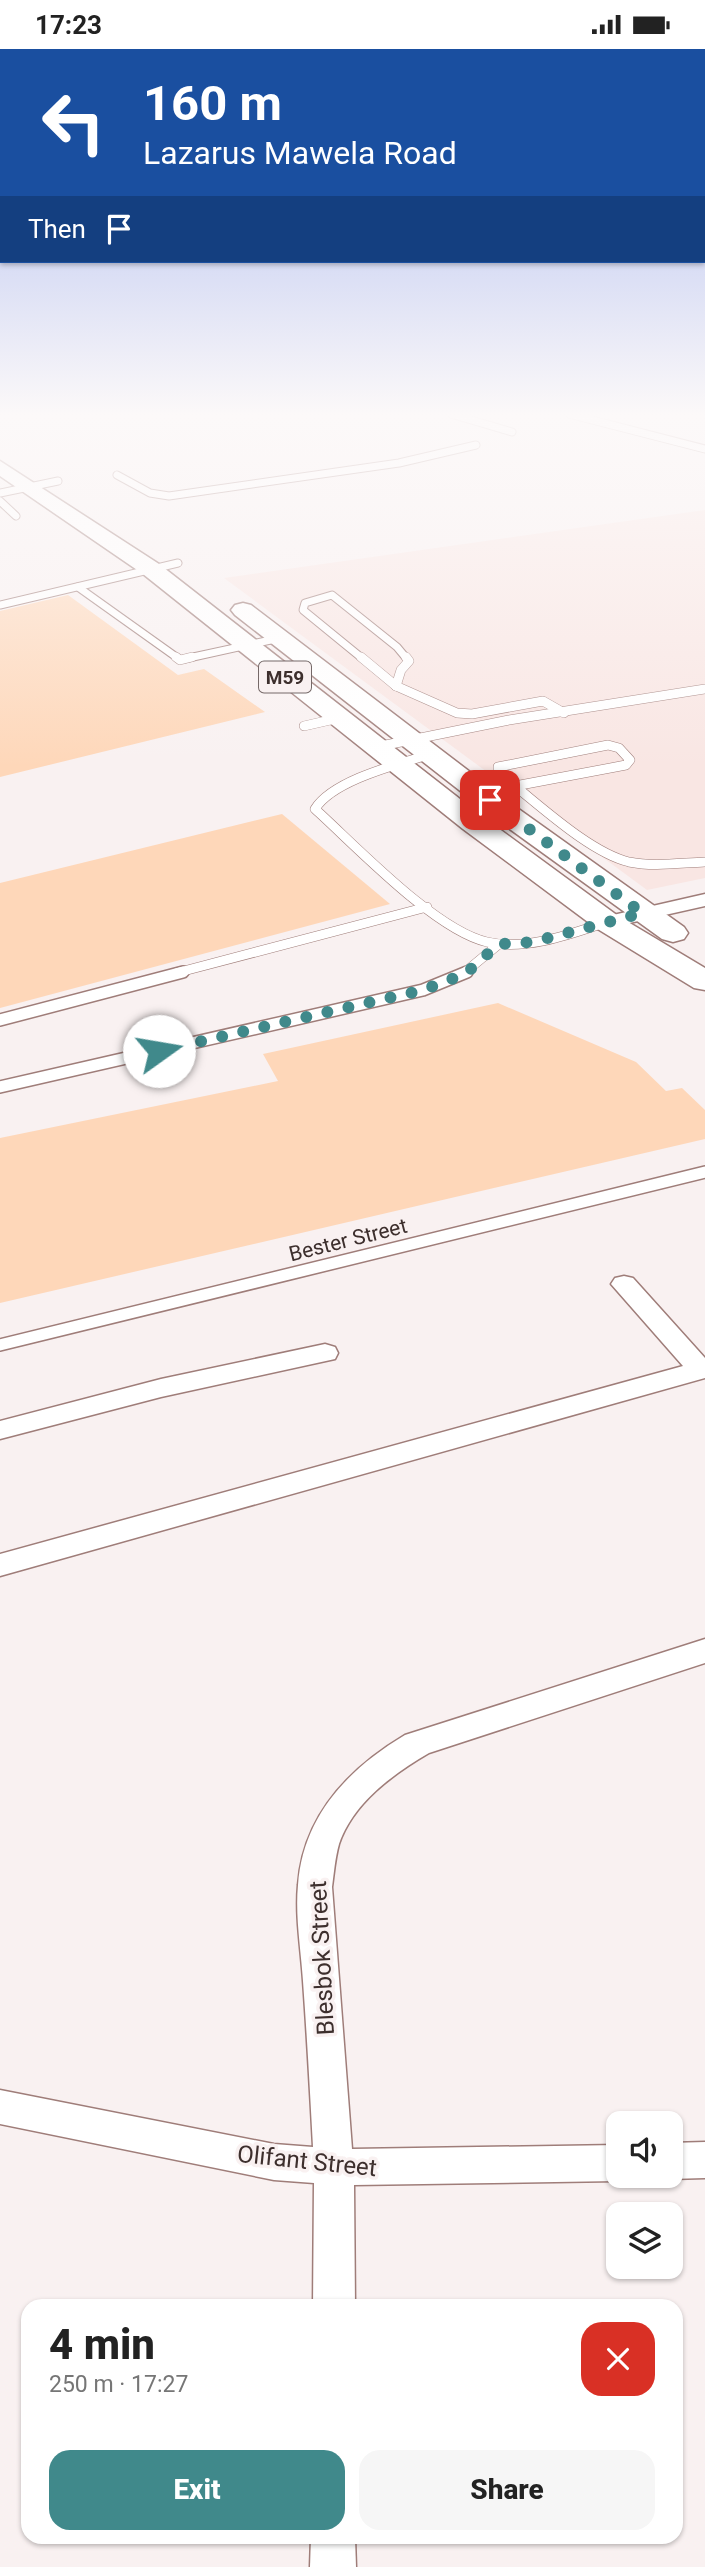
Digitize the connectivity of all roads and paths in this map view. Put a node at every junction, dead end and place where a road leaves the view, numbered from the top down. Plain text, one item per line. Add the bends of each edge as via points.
1 (97, 532) edge
2 (133, 532) edge
3 (178, 563) junction
4 (151, 569) junction
5 (200, 579) dead end
6 (78, 587) junction
7 (225, 597) dead end
8 (0, 605) edge
9 (280, 638) junction
10 (246, 645) junction
11 (396, 685) junction
12 (705, 689) edge
13 (564, 713) junction
14 (339, 718) junction
15 (304, 726) dead end
16 (403, 751) junction
17 (515, 786) junction
18 (705, 862) edge
19 (705, 900) edge
20 (428, 907) junction
21 (642, 913) junction
22 (607, 922) junction
23 (499, 944) junction
24 (705, 952) edge
25 (705, 981) edge
26 (0, 1020) edge
27 (0, 1087) edge
28 (705, 1172) edge
29 (624, 1284) dead end
30 (0, 1345) edge
31 (325, 1353) dead end
32 (703, 1369) edge
33 (0, 1430) edge
34 (0, 1565) edge
35 (705, 1651) edge
36 (0, 2107) edge
37 (705, 2160) edge
38 (683, 2161) edge
39 (606, 2163) edge
40 (334, 2167) junction
41 (334, 2299) edge
42 (333, 2544) edge
43 (332, 2567) edge

1 - 4 main road, M59
2 - 3 main road
3 - 4 lane
3 - 5 main road
4 - 6 lane
4 - 10 main road, M59
6 - 8 lane
6 - 10 lane via 180,660
7 - 9 main road, M59
9 - 10 lane
9 - 16 main road, M59
10 - 14 main road, M59
11 - 11 lane via 303,610 305,603 332,595 397,646 409,661
11 - 13 lane via 457,713 543,701
12 - 13 lane
13 - 16 lane
14 - 15 lane
14 - 16 main road, M59
16 - 20 lane via 314,806
16 - 21 main road, M59
16 - 22 main road, M59
17 - 17 lane via 498,767 608,745 619,748 630,760 626,765
17 - 18 lane via 613,858 636,863
19 - 21 street
20 - 23 lane via 460,933
20 - 26 lane
21 - 22 street
21 - 24 main road, M59
22 - 23 lane via 533,942
22 - 25 main road, M59
23 - 27 lane via 465,974 423,990
28 - 30 lane, Bester Street
29 - 32 street
31 - 33 street via 161,1388
32 - 34 street
35 - 40 street, Blesbok Street via 418,1744 388,1760 342,1809 322,1844 315,1887
36 - 40 street, Olifant Street via 274,2162
37 - 38 street
39 - 40 street, Olifant Street
40 - 41 street, Blesbok Street
42 - 43 street

